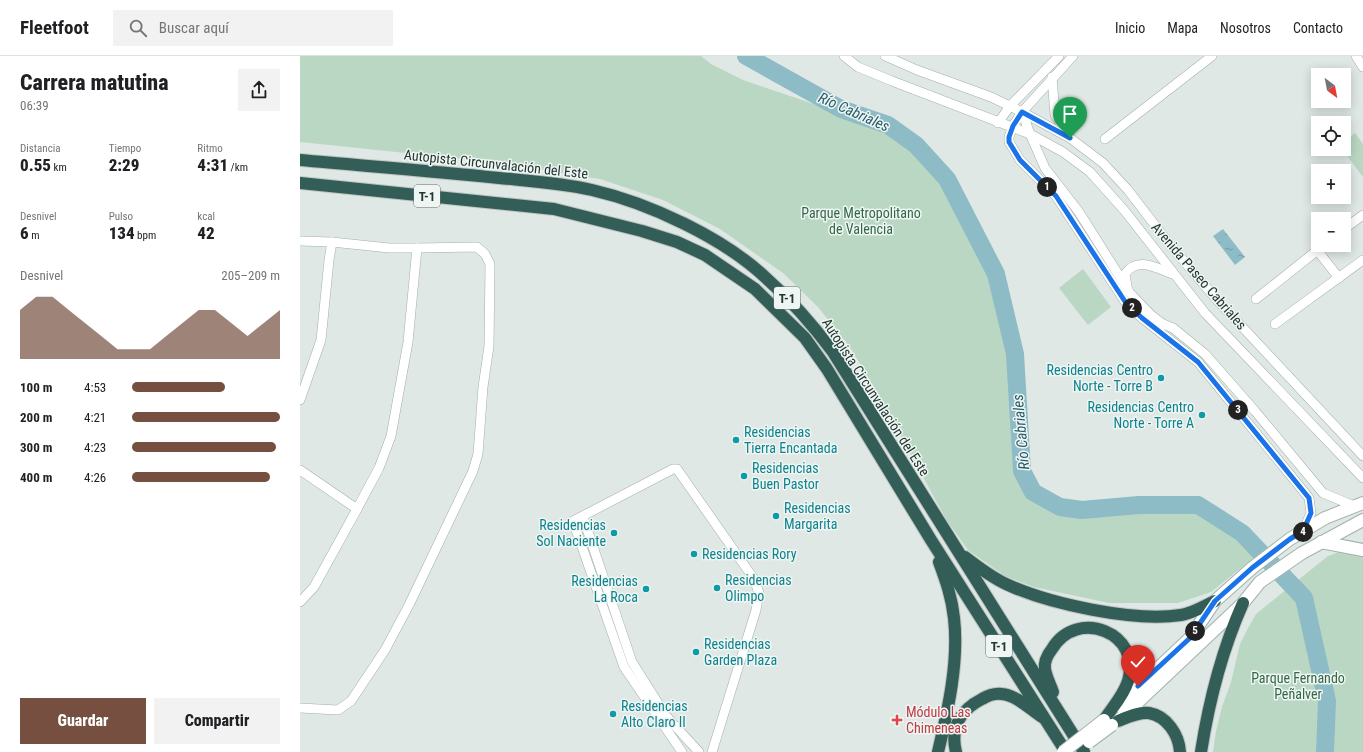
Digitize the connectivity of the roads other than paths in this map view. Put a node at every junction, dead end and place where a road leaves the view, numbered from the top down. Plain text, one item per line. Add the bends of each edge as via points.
1 (844, 56) edge
2 (885, 56) edge
3 (1059, 56) edge
4 (1073, 56) edge
5 (1212, 56) edge
6 (1356, 56) edge
7 (1363, 66) edge
8 (1052, 77) junction
9 (1010, 106) junction
10 (1022, 112) junction
11 (998, 122) junction
12 (1013, 126) junction
13 (1030, 134) junction
14 (1070, 138) junction
15 (1105, 139) dead end
16 (300, 160) edge
17 (300, 183) edge
18 (1363, 215) edge
19 (1351, 224) edge
20 (300, 241) edge
21 (332, 242) junction
22 (416, 248) junction
23 (1315, 252) edge
24 (1323, 252) edge
25 (1363, 260) edge
26 (1173, 274) junction
27 (1339, 278) junction
28 (1130, 293) junction
29 (1256, 299) dead end
30 (1275, 324) dead end
31 (300, 400) edge
32 (1363, 456) edge
33 (300, 470) edge
34 (1363, 478) edge
35 (1358, 504) edge
36 (358, 508) junction
37 (582, 517) junction
38 (1363, 520) edge
39 (1303, 531) junction
40 (931, 540) junction
41 (1321, 542) junction
42 (1363, 550) edge
43 (958, 552) junction
44 (1215, 601) junction
45 (300, 602) edge
46 (1244, 603) junction
47 (300, 708) edge
48 (1059, 710) junction
49 (1048, 722) junction
50 (1112, 722) junction
51 (682, 752) edge
52 (699, 752) edge
53 (712, 752) edge
54 (938, 752) edge
55 (956, 752) edge
56 (1065, 752) edge
57 (1075, 752) edge
58 (1084, 752) edge
59 (1180, 752) edge
60 (1201, 752) edge

1 - 11 street, Avenida Paseo Cabriales via 858,67 892,82
2 - 9 street, Avenida Paseo Cabriales
3 - 9 street
4 - 8 street
5 - 15 street
6 - 7 street
8 - 10 street
8 - 14 street via 1055,115
9 - 10 street, Avenida Paseo Cabriales
9 - 11 street
10 - 12 street
10 - 13 street
10 - 14 street, Avenida Paseo Cabriales
11 - 12 street, Avenida Paseo Cabriales
12 - 13 street, Avenida Paseo Cabriales
12 - 39 street via 1009,142 1020,160 1056,196 1126,303 1198,362 1309,498 1311,513
13 - 26 street, Avenida Paseo Cabriales via 1090,172 1124,210
13 - 28 street via 1045,168 1078,212
14 - 32 street, Avenida Paseo Cabriales via 1103,163 1128,190 1216,300
16 - 43 highway, Autopista Circunvalación del Este / T-1 via 488,177 592,190 682,222 711,239 766,277 809,321 833,352
17 - 40 highway, Autopista Circunvalación del Este / T-1 via 545,207 642,231 676,242 704,255 755,289 805,338 843,395
18 - 19 street
20 - 21 street
21 - 22 street
21 - 31 street via 321,340
22 - 36 street via 408,342 391,436 379,468
22 - 47 street via 477,247 485,254 490,264 489,346 478,454 471,476 409,605 385,650 354,697 338,710
23 - 29 street
24 - 27 street
25 - 27 street
26 - 28 street via 1146,264 1136,264 1125,274
26 - 34 street, Avenida Paseo Cabriales via 1205,313
27 - 30 street
28 - 35 street via 1151,315 1173,328 1205,354 1323,493
33 - 36 street
35 - 39 street
36 - 45 street via 314,587
37 - 51 street via 574,521 624,667
37 - 52 street via 632,662 666,716
37 - 53 street via 677,469 754,579 759,593 756,610
38 - 41 street
39 - 44 street via 1252,568
40 - 49 highway, Autopista Circunvalación del Este / T-1
40 - 54 highway via 949,589 954,619 955,655 946,719
41 - 42 street
41 - 46 street via 1260,582
43 - 44 highway via 1005,584 1040,597 1106,611 1133,615 1182,615
43 - 48 highway, Autopista Circunvalación del Este / T-1
44 - 50 street via 1190,638 1138,686
46 - 50 street
46 - 60 highway via 1232,627 1215,683
48 - 50 highway via 1045,667 1047,656 1063,635 1083,627 1099,628 1118,639 1129,657 1129,680
48 - 58 highway, Autopista Circunvalación del Este / T-1
49 - 55 highway via 1016,698 1002,694 989,696 965,710 959,718 954,738
49 - 56 highway, Autopista Circunvalación del Este / T-1
50 - 56 street, bridge
50 - 57 street, bridge
50 - 59 highway via 1134,714 1148,713 1158,716 1176,734

